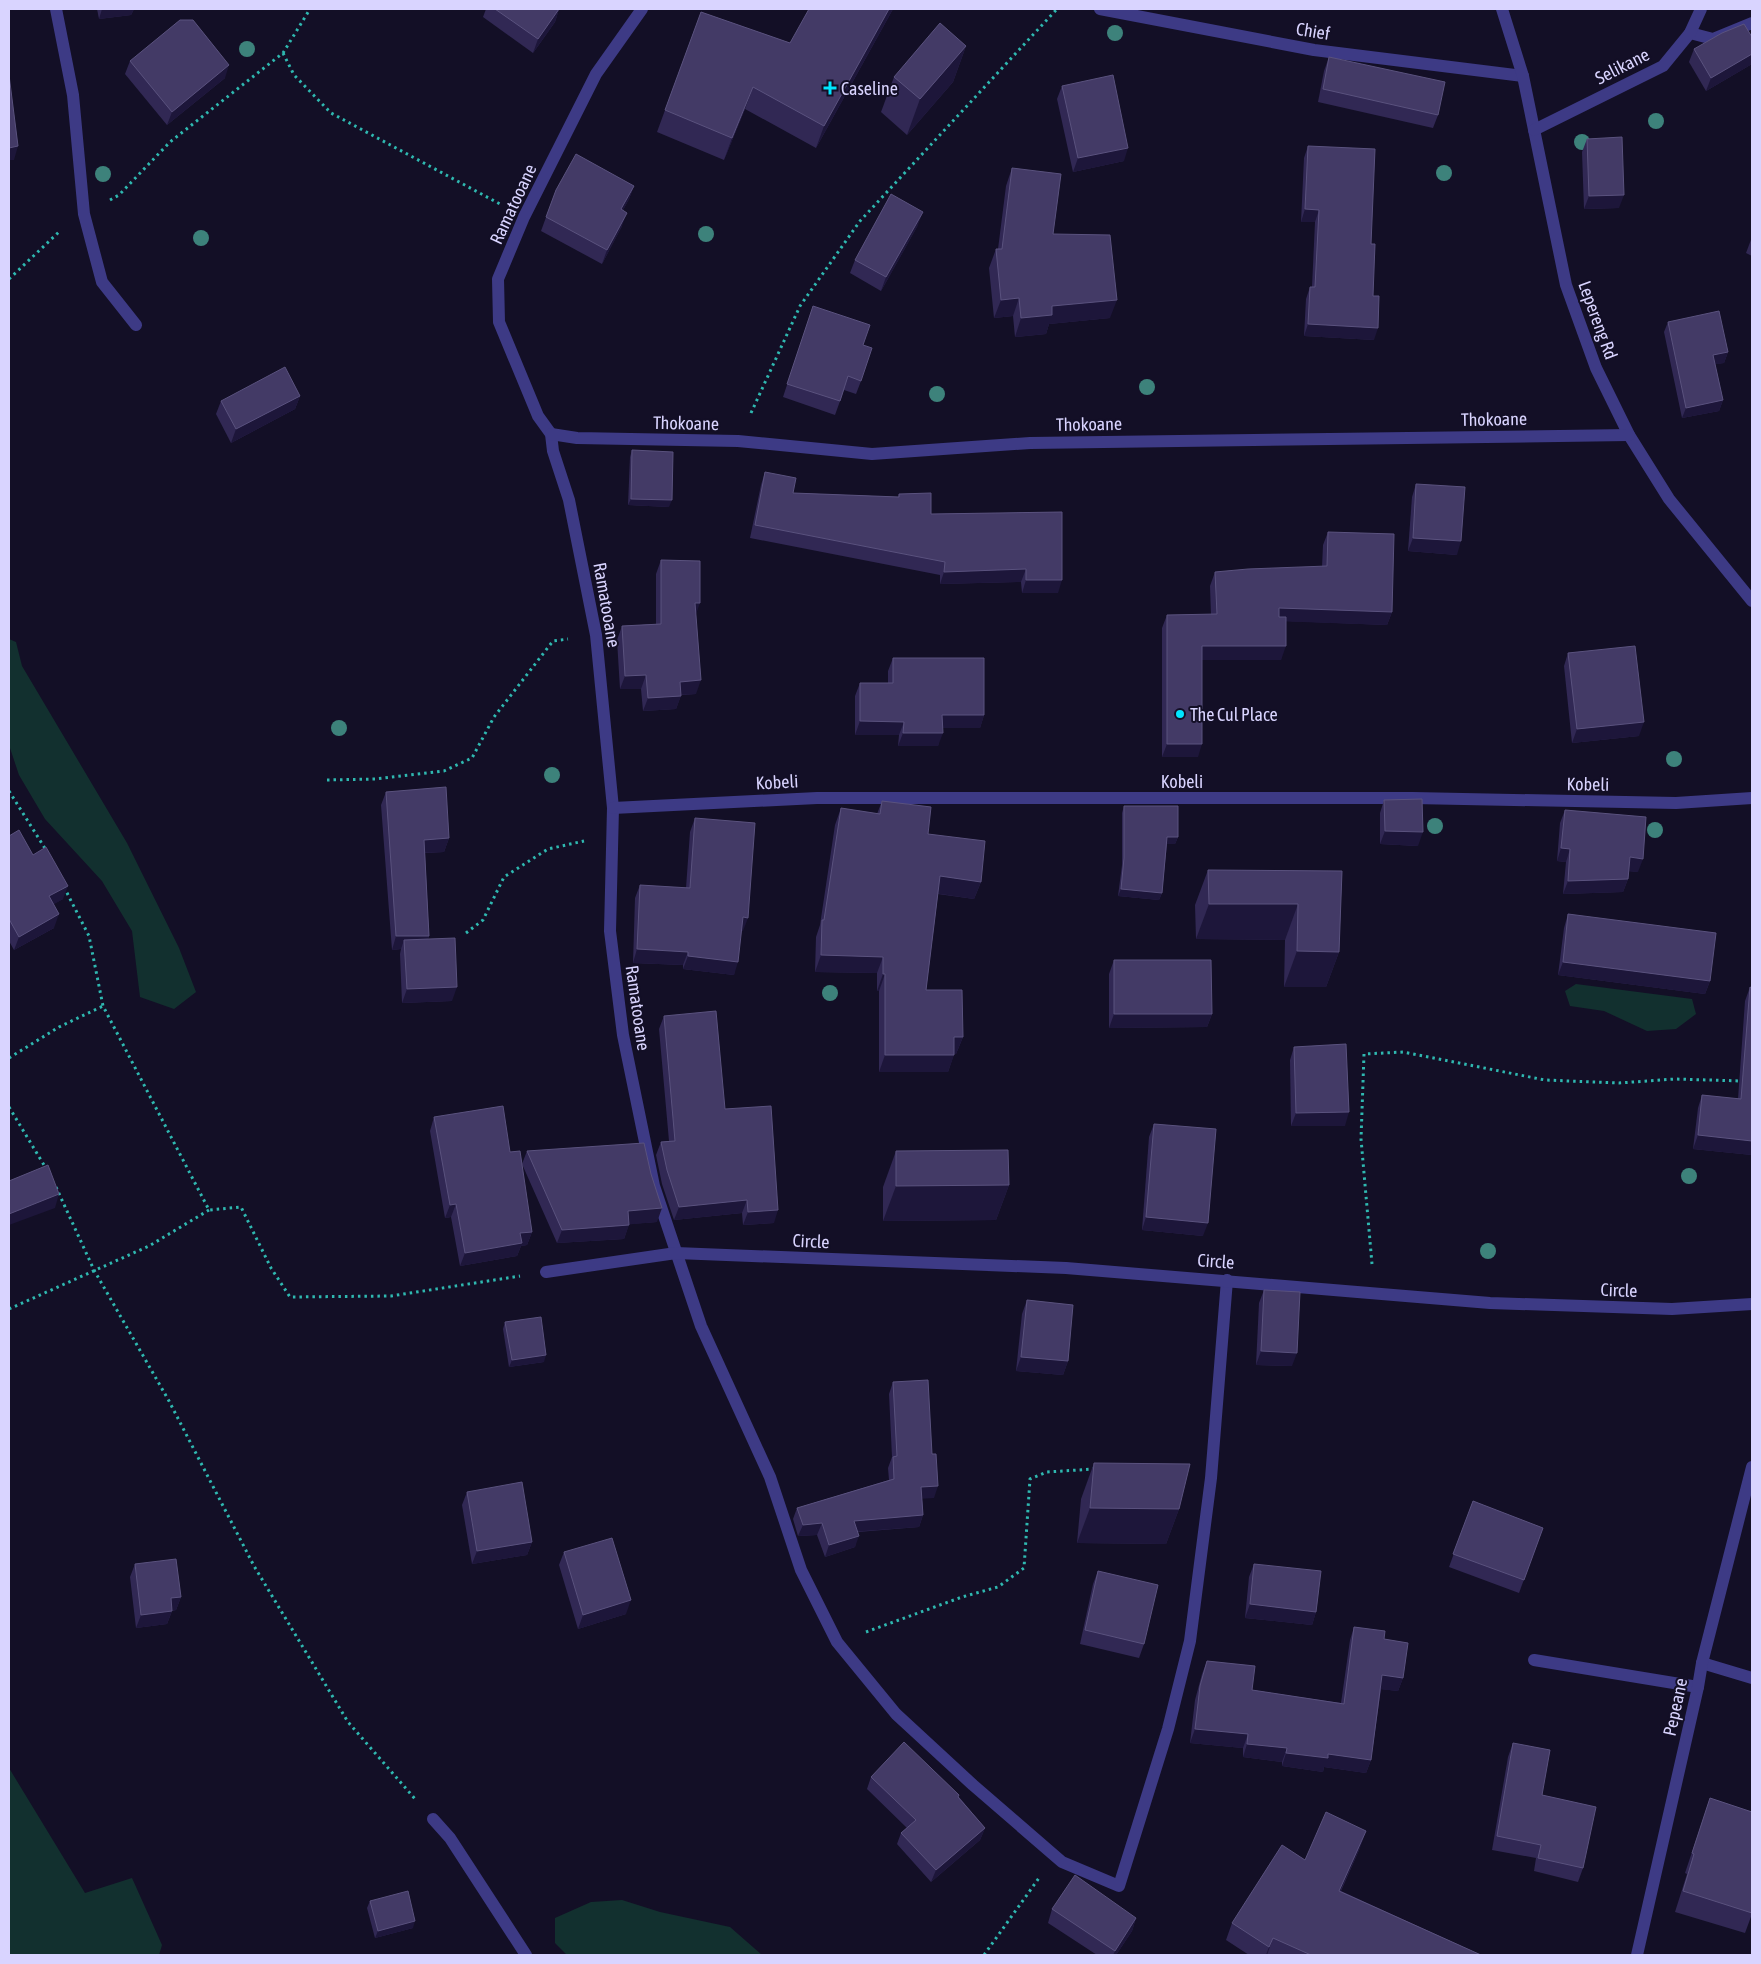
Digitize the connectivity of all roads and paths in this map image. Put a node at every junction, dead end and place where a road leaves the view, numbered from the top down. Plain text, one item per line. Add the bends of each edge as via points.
1 (56, 9) edge
2 (310, 9) edge
3 (642, 9) edge
4 (1057, 9) edge
5 (1100, 9) edge
6 (1502, 9) edge
7 (1701, 9) edge
8 (1752, 23) edge
9 (1690, 33) junction
10 (282, 53) junction
11 (1523, 76) junction
12 (1534, 130) junction
13 (84, 214) junction
14 (524, 217) junction
15 (9, 279) edge
16 (136, 325) dead end
17 (551, 434) junction
18 (1629, 435) junction
19 (738, 441) junction
20 (1752, 601) edge
21 (596, 635) junction
22 (327, 780) dead end
23 (9, 791) edge
24 (1752, 798) edge
25 (613, 808) junction
26 (612, 835) junction
27 (49, 858) edge
28 (62, 884) edge
29 (466, 933) dead end
30 (103, 1006) junction
31 (9, 1058) edge
32 (1744, 1081) edge
33 (9, 1107) edge
34 (50, 1175) edge
35 (54, 1182) edge
36 (209, 1210) junction
37 (676, 1252) junction
38 (94, 1270) junction
39 (546, 1272) joint
40 (1227, 1280) junction
41 (1375, 1293) junction
42 (1752, 1304) edge
43 (9, 1309) edge
44 (1752, 1467) edge
45 (1101, 1469) edge
46 (837, 1642) junction
47 (1534, 1660) dead end
48 (1702, 1663) junction
49 (1752, 1678) edge
50 (1698, 1687) junction
51 (433, 1819) joint
52 (1062, 1862) junction
53 (526, 1955) edge
54 (984, 1955) edge
55 (1637, 1955) edge

1 - 13 street via 72,95
2 - 10 path
3 - 14 street, Ramatooane via 596,74
4 - 19 path via 860,221 800,306
5 - 11 street, Chief via 1314,50
6 - 11 street, Lepereng Rd
7 - 9 street, Selikane
8 - 9 street via 1713,38
9 - 12 street, Selikane via 1663,66
10 - 13 path via 170,142 119,195
10 - 14 path via 294,75 331,113
11 - 12 street, Lepereng Rd
12 - 18 street, Lepereng Rd via 1566,285 1596,368
13 - 15 path via 52,238
13 - 16 street via 102,282
14 - 17 street, Ramatooane via 498,279 499,322 538,416
17 - 19 street, Thokoane via 577,438
17 - 21 street, Ramatooane via 553,451 569,500
18 - 19 street, Thokoane via 1030,443 872,454
18 - 20 street, Lepereng Rd via 1669,499
21 - 22 path via 553,641 494,717 472,758 444,771 376,779
21 - 25 street, Ramatooane
23 - 27 path
24 - 25 street, Kobeli via 1676,803 1413,798 817,798
25 - 26 street, Ramatooane
26 - 29 path via 548,848 504,877 483,920
26 - 37 street, Ramatooane via 610,931 623,1035 654,1186
28 - 30 path via 89,936
30 - 31 path via 59,1027
30 - 36 path
32 - 41 path via 1676,1079 1619,1083 1545,1080 1403,1052 1364,1054 1361,1139
33 - 34 path
35 - 38 path
36 - 38 path via 149,1246
36 - 39 path via 241,1207 271,1268 290,1297 391,1296
37 - 39 street, Circle
37 - 40 street, Circle via 1066,1268
37 - 46 street, Ramatooane via 701,1326 770,1477 801,1570
38 - 43 path
38 - 51 path via 169,1400 254,1566 348,1722
40 - 41 street, Circle
40 - 52 street, Ramatooane via 1209,1498 1190,1641 1168,1729 1119,1886
41 - 42 street, Circle via 1490,1303 1662,1309
44 - 48 street, Pepeane
45 - 46 path via 1047,1472 1030,1479 1024,1568 998,1587
46 - 52 street, Ramatooane via 896,1714
47 - 50 street
48 - 49 street
48 - 50 street, Pepeane
50 - 55 street, Pepeane
51 - 53 street via 450,1838
52 - 54 path via 1035,1880

